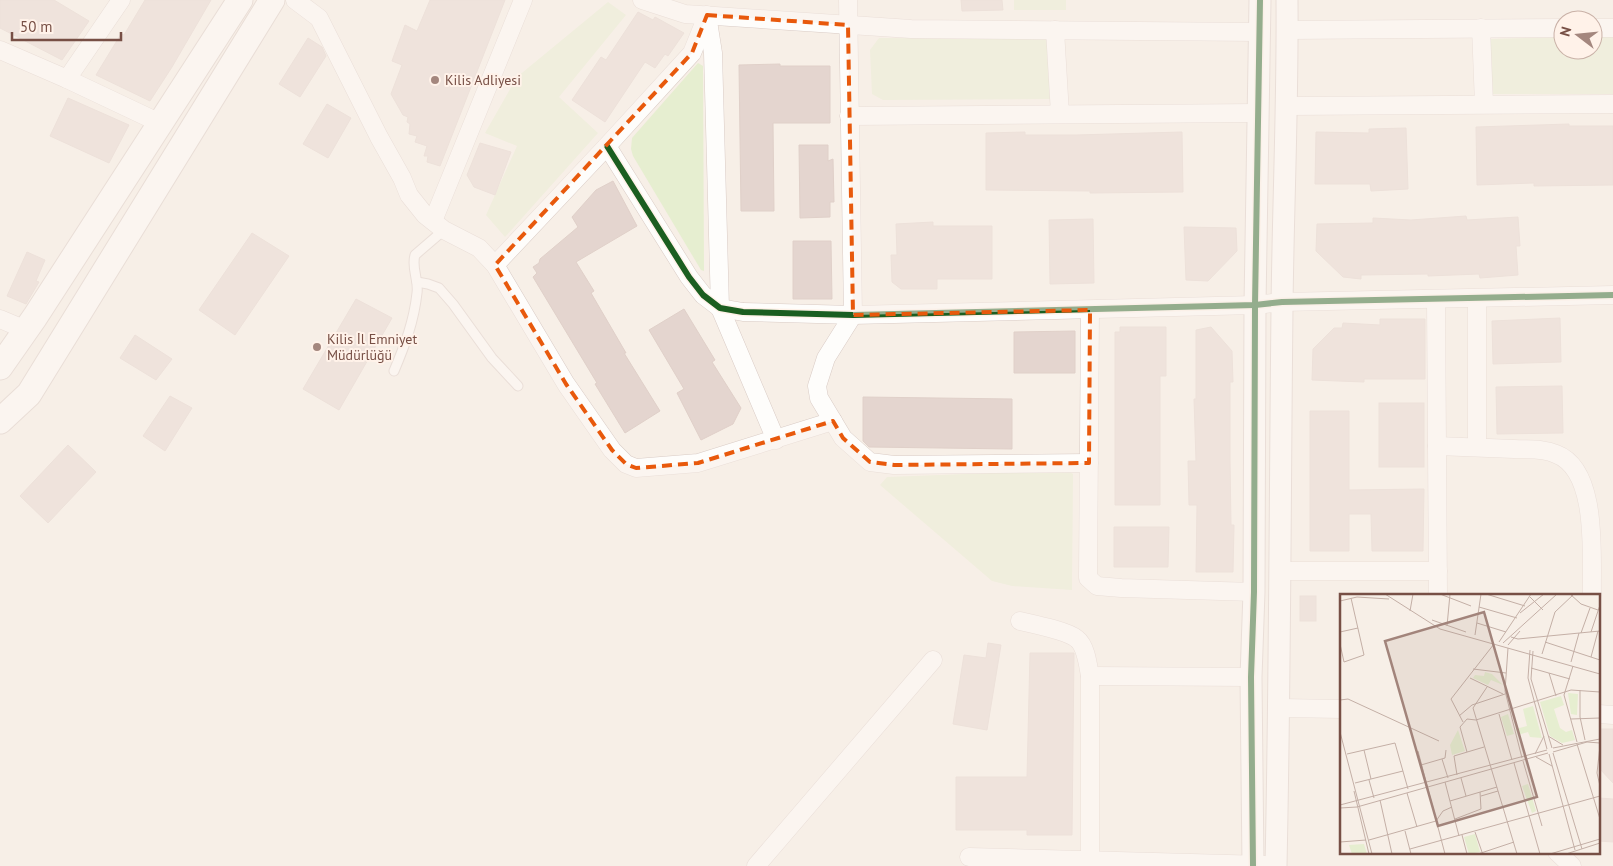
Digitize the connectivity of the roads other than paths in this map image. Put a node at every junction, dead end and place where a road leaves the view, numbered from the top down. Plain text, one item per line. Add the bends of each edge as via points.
1 (121, 0) edge
2 (240, 0) edge
3 (272, 0) edge
4 (295, 0) edge
5 (524, 0) edge
6 (642, 0) edge
7 (848, 0) edge
8 (1260, 0) edge
9 (1286, 0) edge
10 (707, 15) junction
11 (848, 24) junction
12 (1481, 28) junction
13 (1553, 28) edge
14 (1055, 30) junction
15 (1287, 30) junction
16 (1260, 32) junction
17 (0, 50) edge
18 (66, 79) junction
19 (1484, 104) junction
20 (1613, 104) edge
21 (1286, 106) junction
22 (1259, 113) junction
23 (1060, 114) junction
24 (849, 116) junction
25 (160, 123) junction
26 (607, 146) junction
27 (439, 225) junction
28 (495, 265) junction
29 (417, 282) junction
30 (1613, 295) edge
31 (1477, 299) junction
32 (1436, 300) junction
33 (1282, 302) junction
34 (1255, 305) junction
35 (720, 308) junction
36 (1090, 310) junction
37 (852, 315) junction
38 (0, 319) edge
39 (26, 330) junction
40 (0, 367) edge
41 (394, 371) dead end
42 (518, 386) dead end
43 (0, 421) edge
44 (833, 422) junction
45 (776, 440) junction
46 (1437, 446) junction
47 (1477, 448) junction
48 (1089, 463) junction
49 (1279, 571) junction
50 (1438, 571) junction
51 (1254, 592) junction
52 (1438, 594) edge
53 (1592, 594) edge
54 (1020, 621) dead end
55 (933, 660) dead end
56 (1090, 676) junction
57 (1251, 677) junction
58 (1280, 708) junction
59 (1340, 709) edge
60 (1600, 714) edge
61 (1613, 715) edge
62 (1560, 854) edge
63 (968, 858) dead end
64 (1090, 860) junction
65 (1253, 865) edge
66 (756, 866) edge
67 (1276, 866) edge
68 (1281, 866) edge
69 (1572, 866) edge

1 - 18 street
2 - 25 main road
3 - 43 main road via 29,394
4 - 27 street via 320,18 409,195 425,215
5 - 27 street
6 - 10 street via 685,14
7 - 11 street
8 - 16 street
9 - 15 street
10 - 11 street
10 - 26 street via 692,53
10 - 35 street via 713,53
11 - 14 street via 911,29
11 - 24 street
12 - 13 street
12 - 15 street
12 - 19 street
14 - 16 street
14 - 23 street
15 - 21 street
16 - 22 street
17 - 18 street
18 - 25 street
19 - 20 street
19 - 21 street
21 - 33 street
22 - 23 street
22 - 34 street
23 - 24 street
24 - 37 street
25 - 39 main road
26 - 28 street
26 - 35 street via 688,277
27 - 28 street via 479,248
27 - 29 lane via 415,255
28 - 45 street via 566,384 612,450 626,464 636,468 698,463
29 - 41 lane via 409,336
29 - 42 lane via 439,288 492,358
30 - 31 street
31 - 32 street
31 - 47 street
32 - 33 street
32 - 46 street
33 - 34 street
33 - 49 street
34 - 36 street
34 - 51 street
35 - 37 street via 743,312
35 - 45 street
36 - 37 street
36 - 48 street
37 - 44 street via 826,358 817,386 819,398
38 - 39 street
39 - 40 main road
44 - 45 street
44 - 48 street via 843,438 870,462 894,465
46 - 47 street
46 - 50 street
47 - 53 street via 1545,450 1570,464 1585,489 1590,512
48 - 51 street via 1088,578 1097,586
49 - 50 street
49 - 58 street
50 - 52 street
51 - 57 street
54 - 56 street via 1077,639 1084,650
55 - 66 street
56 - 57 street
56 - 64 street
57 - 65 street
58 - 59 street
58 - 67 street
60 - 61 street
62 - 69 street
63 - 64 street
64 - 65 street
65 - 67 street
67 - 68 street

